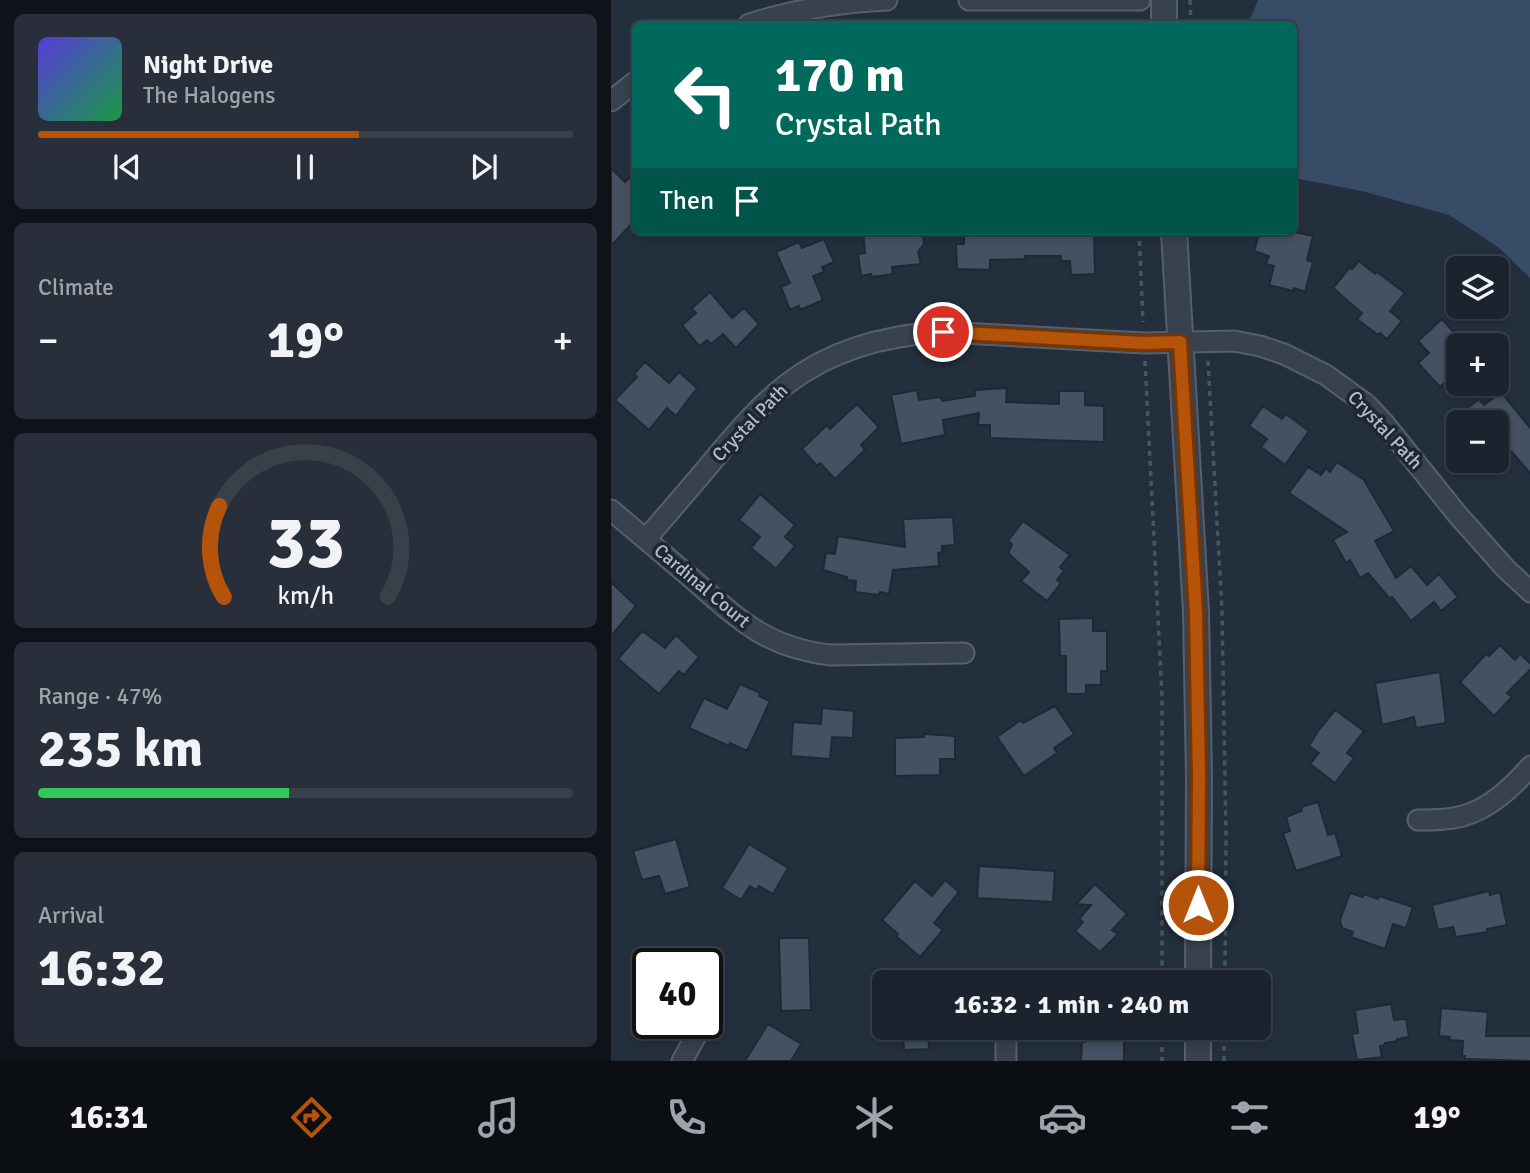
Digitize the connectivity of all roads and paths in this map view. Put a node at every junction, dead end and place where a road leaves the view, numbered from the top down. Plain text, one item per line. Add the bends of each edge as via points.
1 (887, 0) edge
2 (969, 0) edge
3 (1140, 0) edge
4 (1164, 0) edge
5 (1190, 0) edge
6 (761, 21) edge
7 (1165, 21) edge
8 (1191, 21) edge
9 (632, 84) edge
10 (611, 101) edge
11 (1139, 235) edge
12 (1174, 235) edge
13 (1180, 342) junction
14 (1144, 343) junction
15 (611, 510) edge
16 (646, 539) junction
17 (1530, 592) edge
18 (964, 653) dead end
19 (1530, 766) edge
20 (1418, 820) dead end
21 (1162, 970) edge
22 (1198, 970) edge
23 (694, 1039) edge
24 (1006, 1040) edge
25 (1162, 1040) edge
26 (1198, 1040) edge
27 (1224, 1040) edge
28 (682, 1061) edge
29 (1006, 1061) edge
30 (1162, 1061) edge
31 (1198, 1061) edge
32 (1224, 1061) edge

1 - 6 street via 823,6
2 - 3 street
4 - 7 street
5 - 8 path
9 - 10 street
11 - 14 path
12 - 13 street
13 - 14 street, Crystal Path
13 - 17 street, Crystal Path via 1235,341 1260,346 1306,364 1346,388 1384,423 1457,514
13 - 22 street via 1196,612
14 - 16 street, Crystal Path via 943,332 888,339 836,355 788,382 767,400
14 - 21 path via 1162,697
15 - 16 street, Cardinal Court
16 - 18 street, Cardinal Court via 746,625 786,646 831,655
19 - 20 street via 1501,796 1483,807 1464,816
23 - 28 street
24 - 29 street
25 - 30 path
26 - 31 street
27 - 32 path

